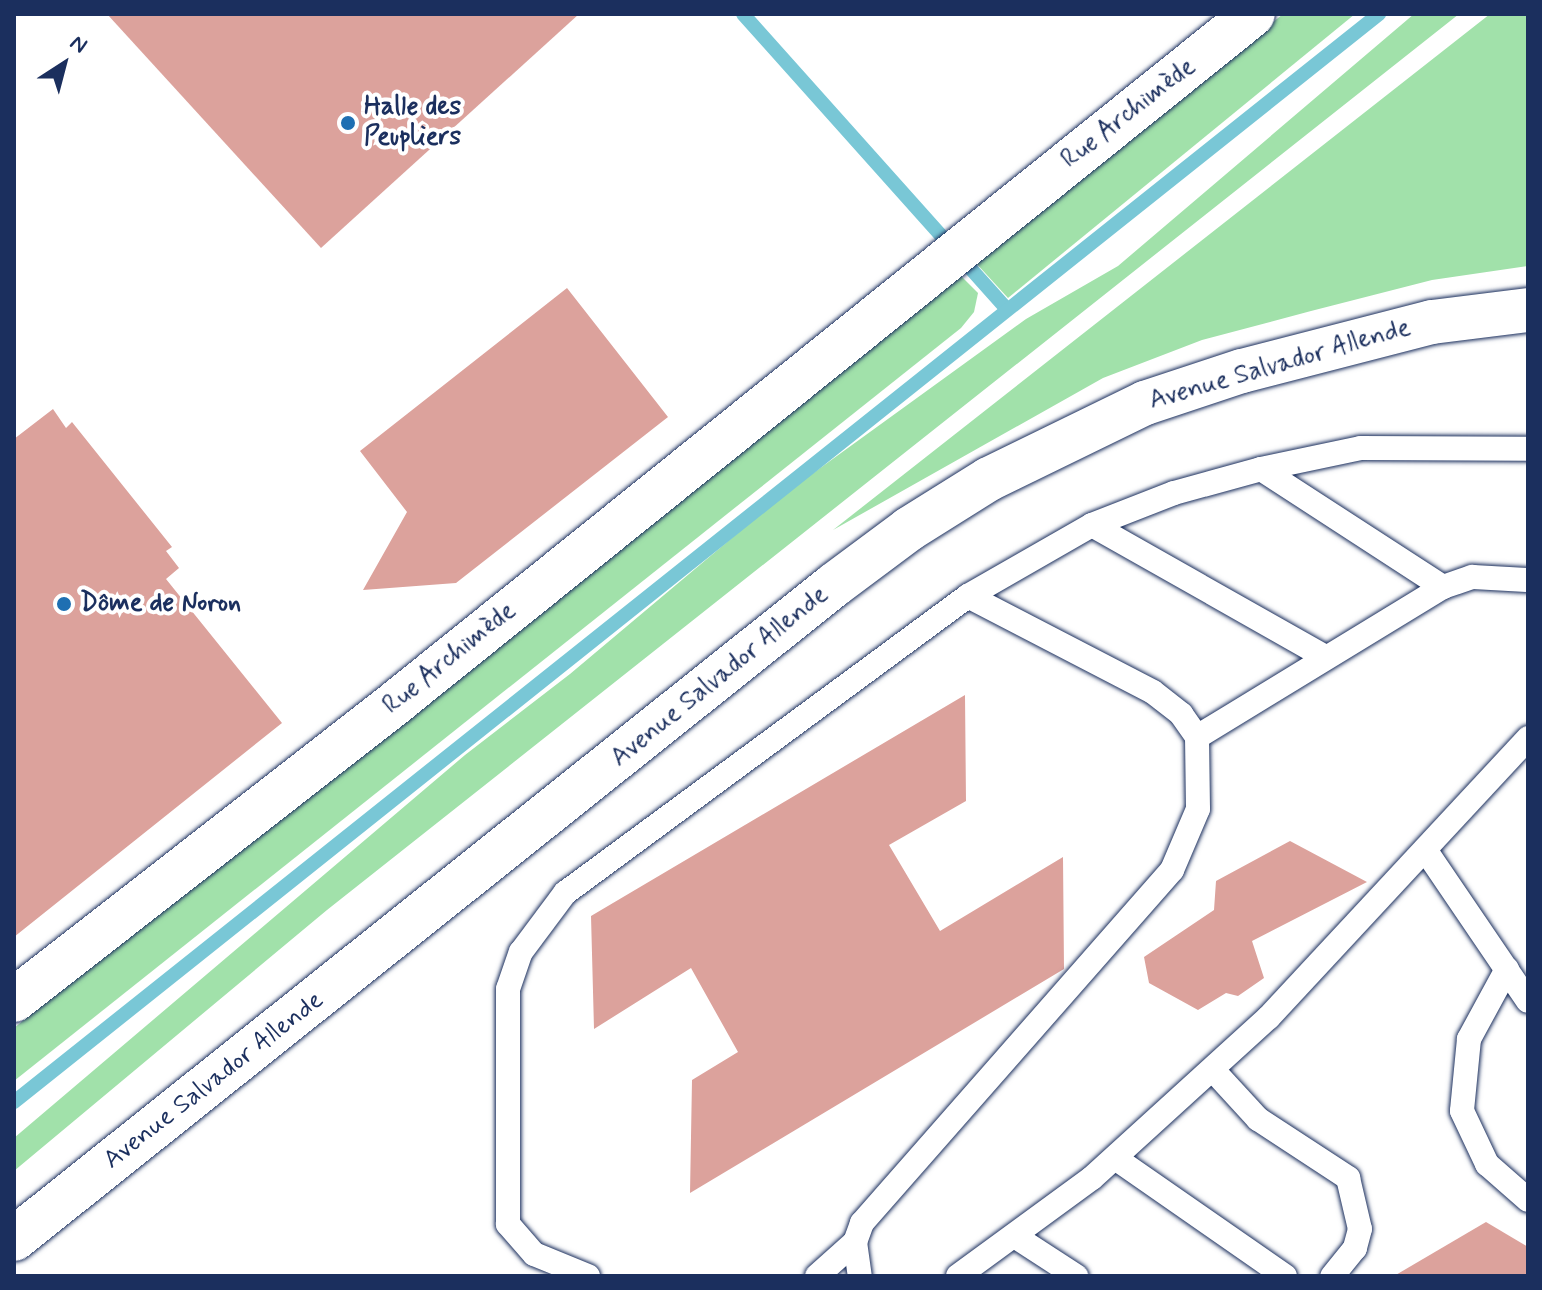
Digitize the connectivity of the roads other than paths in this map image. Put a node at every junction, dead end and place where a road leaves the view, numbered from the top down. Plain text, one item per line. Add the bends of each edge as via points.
1 (1253, 14) edge
2 (1528, 310) edge
3 (1528, 449) edge
4 (1261, 469) junction
5 (1092, 525) junction
6 (1528, 580) edge
7 (1443, 587) junction
8 (968, 596) junction
9 (1325, 657) junction
10 (1197, 737) junction
11 (1528, 738) edge
12 (1426, 851) junction
13 (1507, 969) junction
14 (14, 1000) edge
15 (1528, 1001) edge
16 (1213, 1070) junction
17 (1115, 1158) junction
18 (1528, 1200) edge
19 (1016, 1237) junction
20 (14, 1239) edge
21 (855, 1242) junction
22 (588, 1276) edge
23 (817, 1276) edge
24 (860, 1276) edge
25 (958, 1276) edge
26 (1076, 1276) edge
27 (1285, 1276) edge
28 (1332, 1276) edge

1 - 14 main road, Rue Archimède
2 - 20 main road, Avenue Salvador Allende via 1432,322 1242,371 1145,403 976,487 834,585
3 - 4 lane via 1361,448
4 - 5 lane via 1174,493
4 - 7 lane
5 - 8 lane
5 - 9 lane
6 - 7 lane via 1472,577
7 - 9 lane
8 - 10 lane via 1153,692 1181,714
8 - 22 lane via 565,893 521,952 508,989 508,1224 534,1254
9 - 10 lane
10 - 21 lane via 1198,809 1172,870 887,1191 862,1223
11 - 12 lane
12 - 13 lane
12 - 16 lane
13 - 15 lane
13 - 18 lane via 1469,1039 1462,1111 1487,1164
16 - 17 lane
16 - 28 lane via 1267,1126 1348,1178 1360,1229 1355,1248
17 - 19 lane
17 - 27 lane
19 - 25 lane
19 - 26 lane
21 - 23 lane
21 - 24 lane

